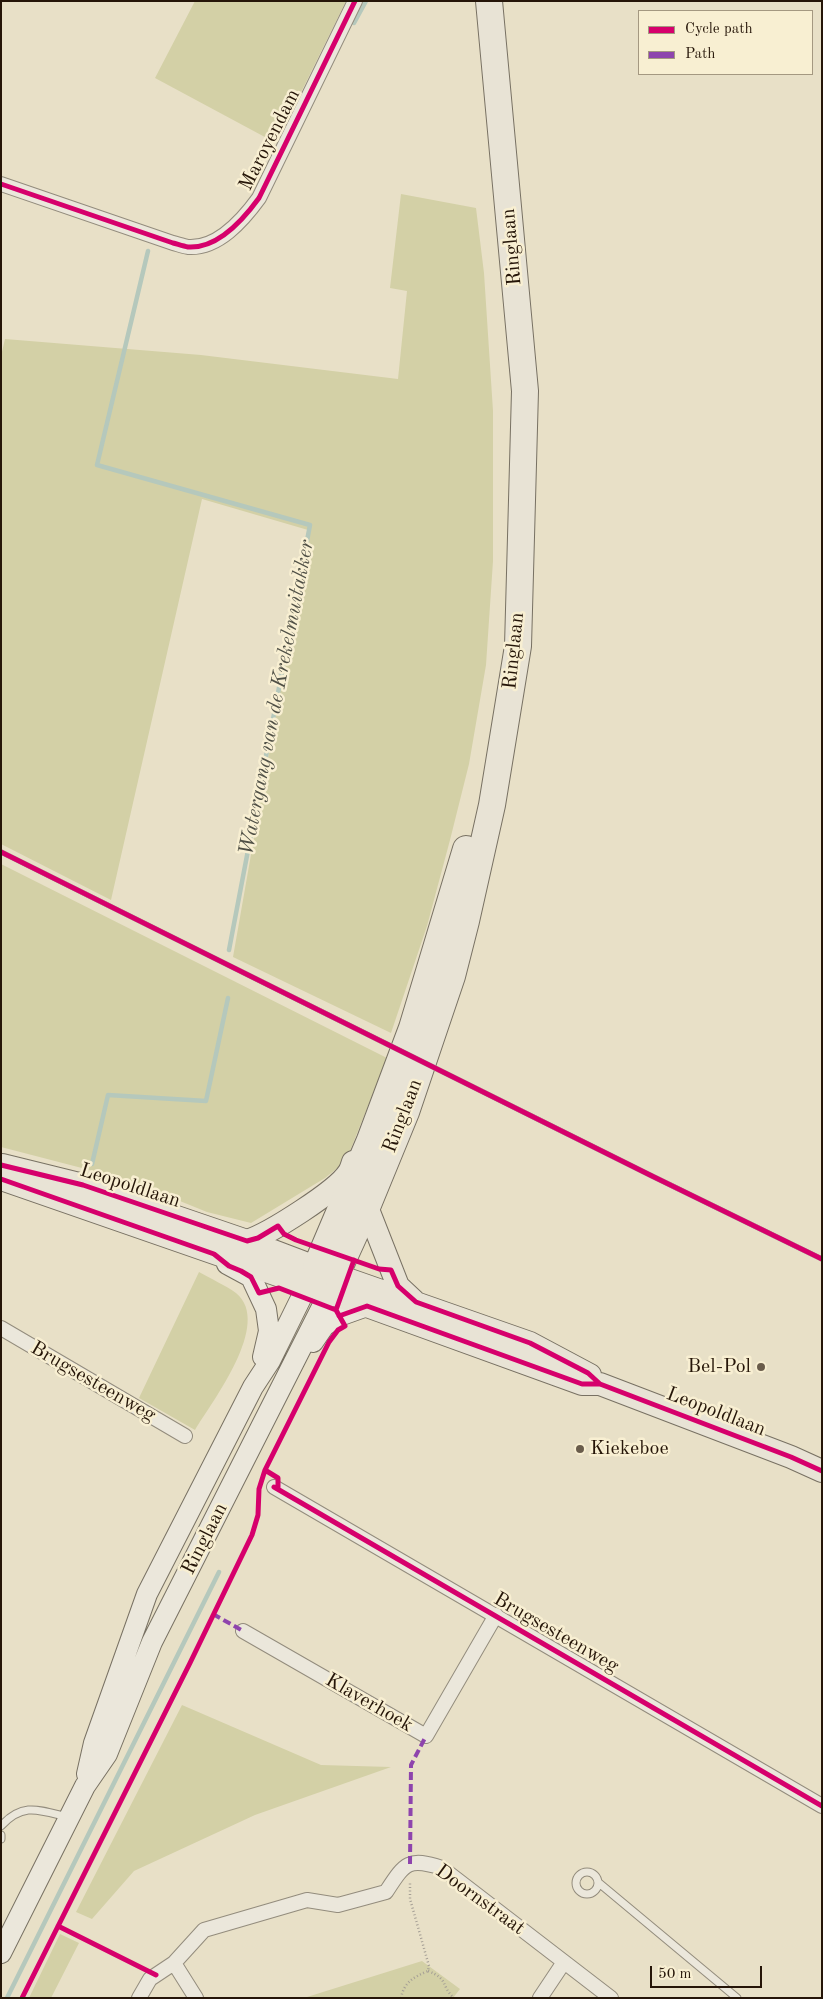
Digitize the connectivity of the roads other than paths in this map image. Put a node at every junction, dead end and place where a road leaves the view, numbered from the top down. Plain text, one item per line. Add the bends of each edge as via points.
1 (355, 1) edge
2 (472, 1) edge
3 (489, 1) edge
4 (1, 184) edge
5 (370, 1140) junction
6 (1, 1165) edge
7 (1, 1180) edge
8 (367, 1207) junction
9 (247, 1241) junction
10 (214, 1254) junction
11 (322, 1280) junction
12 (416, 1302) junction
13 (367, 1306) junction
14 (1, 1328) edge
15 (297, 1357) junction
16 (600, 1384) junction
17 (253, 1387) junction
18 (185, 1436) dead end
19 (822, 1470) edge
20 (274, 1487) dead end
21 (496, 1615) junction
22 (243, 1631) dead end
23 (85, 1786) junction
24 (822, 1806) edge
25 (70, 1817) junction
26 (1, 1826) edge
27 (1, 1835) edge
28 (1, 1839) edge
29 (599, 1884) dead end
30 (1, 1953) edge
31 (564, 1962) junction
32 (174, 1963) junction
33 (139, 1998) edge
34 (196, 1998) edge
35 (540, 1998) edge
36 (611, 1998) edge
37 (737, 1998) edge

1 - 4 street, Maroyendam via 259,198 241,221 221,237 188,247
2 - 5 highway, Ringlaan via 509,386 502,651 462,865 412,1028
3 - 8 highway, Ringlaan via 525,391 518,646 492,805 461,941 419,1078
5 - 9 main road via 358,1148 349,1172 338,1185 271,1230
5 - 11 highway, Ringlaan
6 - 9 main road, Leopoldlaan via 83,1184
7 - 10 main road, Leopoldlaan
8 - 11 highway, Ringlaan
8 - 12 main road via 398,1286
9 - 11 main road, Leopoldlaan
10 - 11 main road, Leopoldlaan
10 - 17 main road via 250,1278 266,1309 269,1332
11 - 12 main road, Leopoldlaan
11 - 13 main road, Leopoldlaan
11 - 15 main road, Ringlaan
11 - 17 main road, Ringlaan
12 - 16 main road, Leopoldlaan via 530,1343 588,1373
13 - 15 main road via 339,1316 324,1326
13 - 16 main road, Leopoldlaan via 582,1384
14 - 18 street, Brugsesteenweg
15 - 23 main road, Ringlaan via 152,1642 107,1754
16 - 19 main road, Leopoldlaan
17 - 23 main road, Ringlaan via 148,1594 94,1742
20 - 21 street, Brugsesteenweg
21 - 22 street, Klaverhoek via 426,1736
21 - 24 street, Brugsesteenweg
23 - 25 main road, Ringlaan
25 - 26 lane via 41,1810 24,1810 10,1816
25 - 30 main road, Ringlaan
27 - 28 lane
29 - 37 lane
31 - 32 street, Doornstraat via 442,1868 420,1862 410,1864 398,1873 386,1892 338,1905 307,1900 204,1930
31 - 35 street
31 - 36 street, Doornstraat
32 - 33 street, Doornstraat via 150,1979
32 - 34 street

